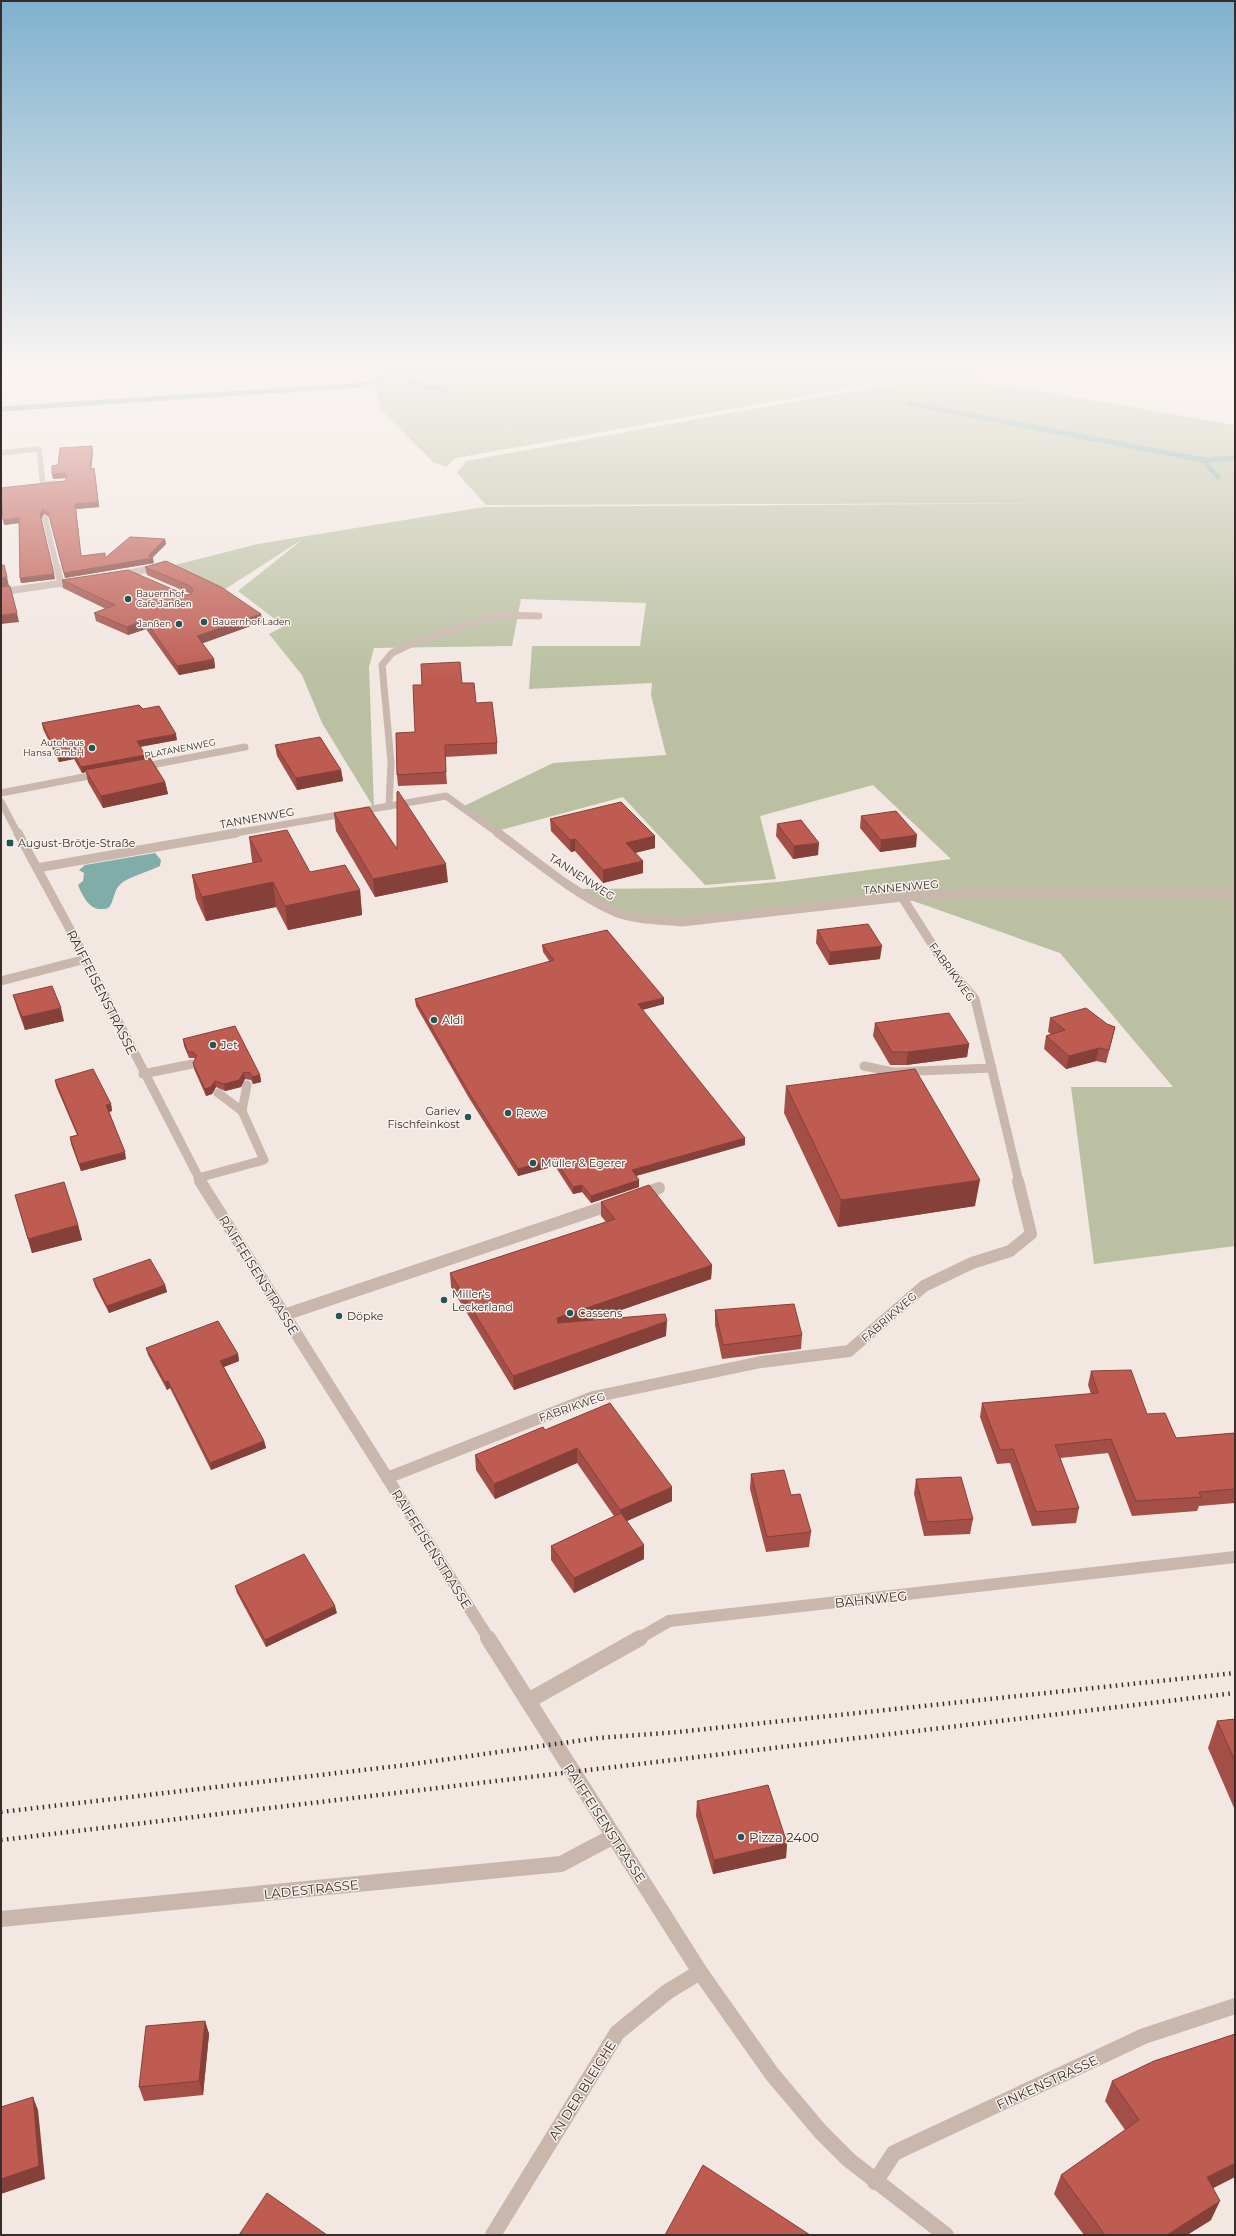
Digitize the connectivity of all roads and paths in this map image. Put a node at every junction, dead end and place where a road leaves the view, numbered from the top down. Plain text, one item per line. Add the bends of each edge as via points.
1 (41, 468) edge
2 (64, 482) edge
3 (45, 518) edge
4 (164, 566) edge
5 (130, 573) junction
6 (114, 576) edge
7 (143, 579) edge
8 (84, 580) edge
9 (61, 584) junction
10 (1, 592) edge
11 (539, 616) dead end
12 (245, 747) dead end
13 (129, 769) edge
14 (106, 773) edge
15 (1, 793) edge
16 (1, 802) edge
17 (389, 806) junction
18 (4, 814) edge
19 (37, 868) junction
20 (1235, 893) edge
21 (902, 897) junction
22 (86, 959) junction
23 (1, 981) edge
24 (192, 1064) edge
25 (864, 1066) dead end
26 (992, 1068) junction
27 (143, 1074) junction
28 (247, 1085) dead end
29 (218, 1092) dead end
30 (242, 1111) junction
31 (198, 1178) junction
32 (659, 1188) dead end
33 (284, 1315) junction
34 (387, 1478) junction
35 (1235, 1557) edge
36 (528, 1701) junction
37 (614, 1836) junction
38 (1, 1919) edge
39 (700, 1972) junction
40 (1235, 2006) edge
41 (875, 2182) junction
42 (493, 2235) edge
43 (946, 2235) edge

1 - 2 street via 43,485
3 - 9 street
4 - 5 street
5 - 6 street
5 - 7 street
8 - 9 street
9 - 10 street
11 - 17 street via 503,615 484,619 413,642 392,653 382,665 390,755
12 - 13 street, PLATANENWEG
14 - 15 street
16 - 18 street, RAIFFEISENSTRASSE
17 - 19 street, TANNENWEG
17 - 21 street, TANNENWEG via 446,796 576,889 616,912 654,920 682,922
18 - 19 street, RAIFFEISENSTRASSE
19 - 22 street, RAIFFEISENSTRASSE
20 - 21 street, TANNENWEG via 970,892
21 - 26 street, FABRIKWEG via 942,960 975,999
22 - 23 street
22 - 27 street, RAIFFEISENSTRASSE
24 - 27 street
25 - 26 street via 893,1072
26 - 34 street, FABRIKWEG via 1032,1234 1010,1251 972,1263 924,1286 849,1351 761,1362 593,1397
27 - 31 street, RAIFFEISENSTRASSE
28 - 30 street
29 - 30 street
30 - 31 street via 264,1160
31 - 33 street, RAIFFEISENSTRASSE
32 - 33 street
33 - 34 street, RAIFFEISENSTRASSE
34 - 36 street, RAIFFEISENSTRASSE
35 - 36 street, BAHNWEG via 669,1621
36 - 37 street, RAIFFEISENSTRASSE
37 - 38 street, LADESTRASSE via 561,1864
37 - 39 street, RAIFFEISENSTRASSE
39 - 41 street, RAIFFEISENSTRASSE via 774,2076 820,2132
39 - 42 street, AN DER BLEICHE via 667,1992 617,2033
40 - 41 street, FINKENSTRASSE via 1144,2036 894,2153
41 - 43 street, RAIFFEISENSTRASSE

